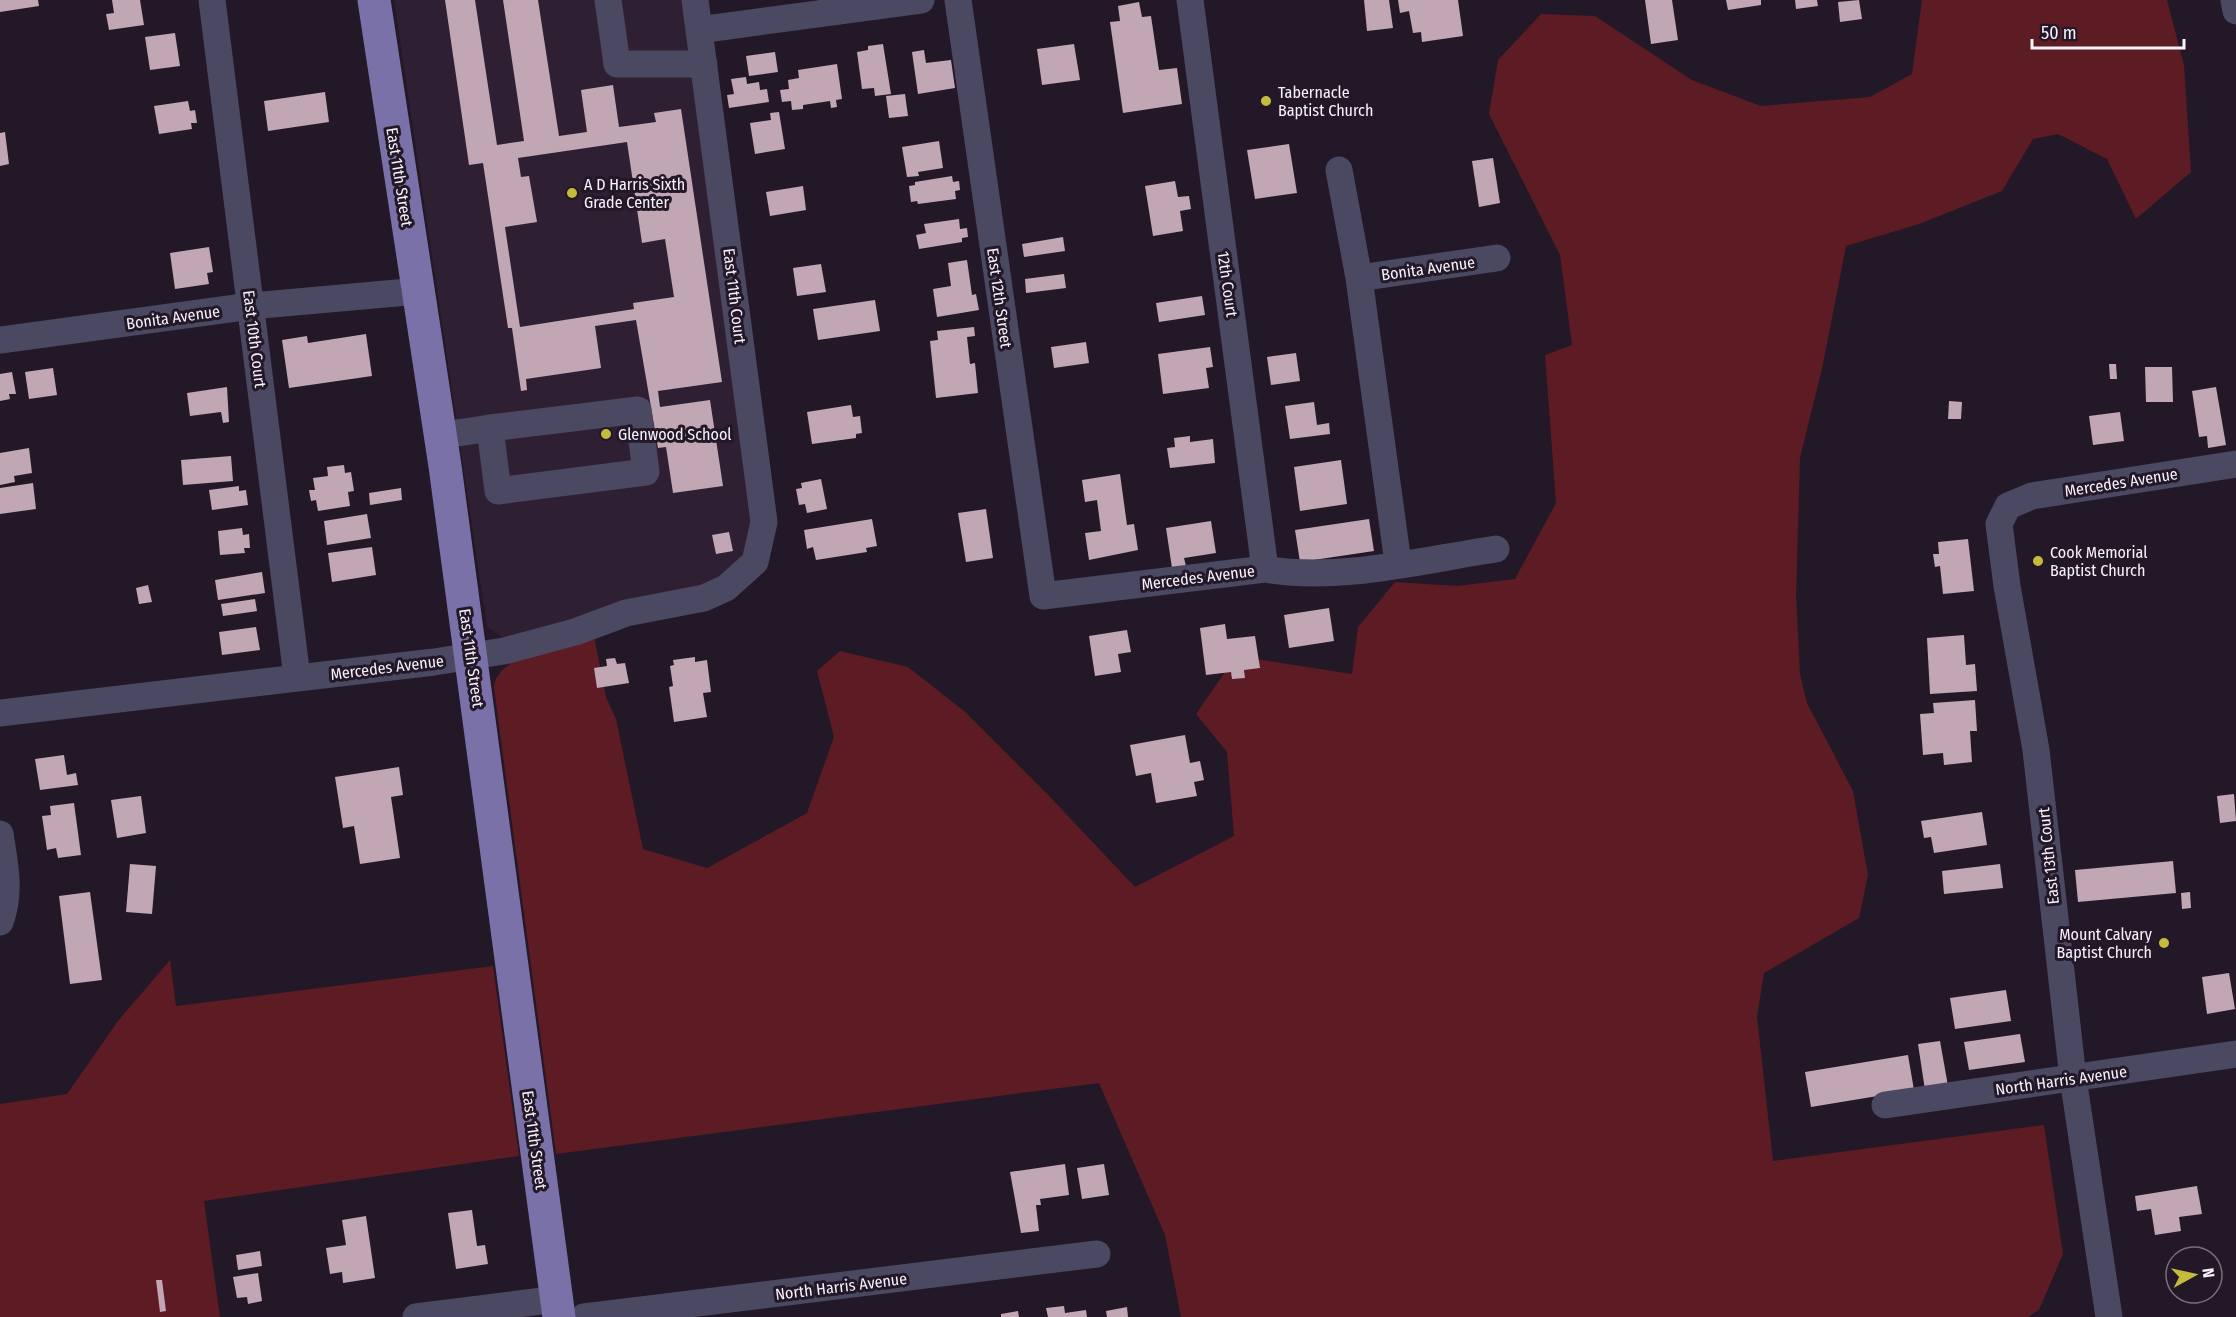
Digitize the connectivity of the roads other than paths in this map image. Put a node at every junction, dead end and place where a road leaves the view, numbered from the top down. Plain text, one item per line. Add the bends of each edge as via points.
1 (212, 0) edge
2 (374, 0) edge
3 (608, 0) edge
4 (695, 0) edge
5 (921, 0) edge
6 (958, 0) edge
7 (1190, 0) edge
8 (2234, 0) edge
9 (2236, 11) edge
10 (699, 30) junction
11 (704, 64) junction
12 (1339, 170) dead end
13 (1497, 258) dead end
14 (1359, 278) junction
15 (419, 291) junction
16 (251, 306) junction
17 (0, 340) edge
18 (489, 428) junction
19 (441, 435) junction
20 (2236, 464) edge
21 (2008, 506) joint
22 (1496, 549) dead end
23 (755, 562) joint
24 (1398, 563) junction
25 (1265, 568) junction
26 (1042, 596) joint
27 (472, 656) junction
28 (297, 677) junction
29 (0, 713) edge
30 (0, 834) edge
31 (3, 914) edge
32 (2236, 1054) edge
33 (2073, 1078) junction
34 (1885, 1105) dead end
35 (1097, 1254) dead end
36 (558, 1308) edge
37 (416, 1317) edge
38 (584, 1317) edge
39 (2109, 1317) edge

1 - 16 street, East 10th Court
2 - 15 main road, East 11th Street
3 - 11 street via 617,64
4 - 10 street, East 11th Court
5 - 10 street
6 - 26 street, East 12th Street
7 - 25 street, 12th Court
8 - 9 street
10 - 11 street, East 11th Court
11 - 23 street, East 11th Court via 764,522
12 - 14 street
13 - 14 street, Bonita Avenue
14 - 24 street
15 - 16 street, Bonita Avenue
15 - 19 main road, East 11th Street
16 - 17 street, Bonita Avenue
16 - 28 street, East 10th Court
18 - 18 street via 638,410 646,472 498,491
18 - 19 street
19 - 27 main road, East 11th Street
20 - 21 street, Mercedes Avenue via 2032,496
21 - 33 street, East 13th Court via 1999,524 2036,750
22 - 24 street, Mercedes Avenue
23 - 27 street, Mercedes Avenue via 726,588 704,598 627,613 575,632
24 - 25 street, Mercedes Avenue via 1355,571 1296,574
25 - 26 street, Mercedes Avenue
27 - 28 street, Mercedes Avenue
27 - 36 main road, East 11th Street
28 - 29 street, Mercedes Avenue
30 - 31 street via 7,876
32 - 33 street, North Harris Avenue
33 - 34 street, North Harris Avenue
33 - 39 street, East 13th Court
35 - 38 street, North Harris Avenue
36 - 37 street

